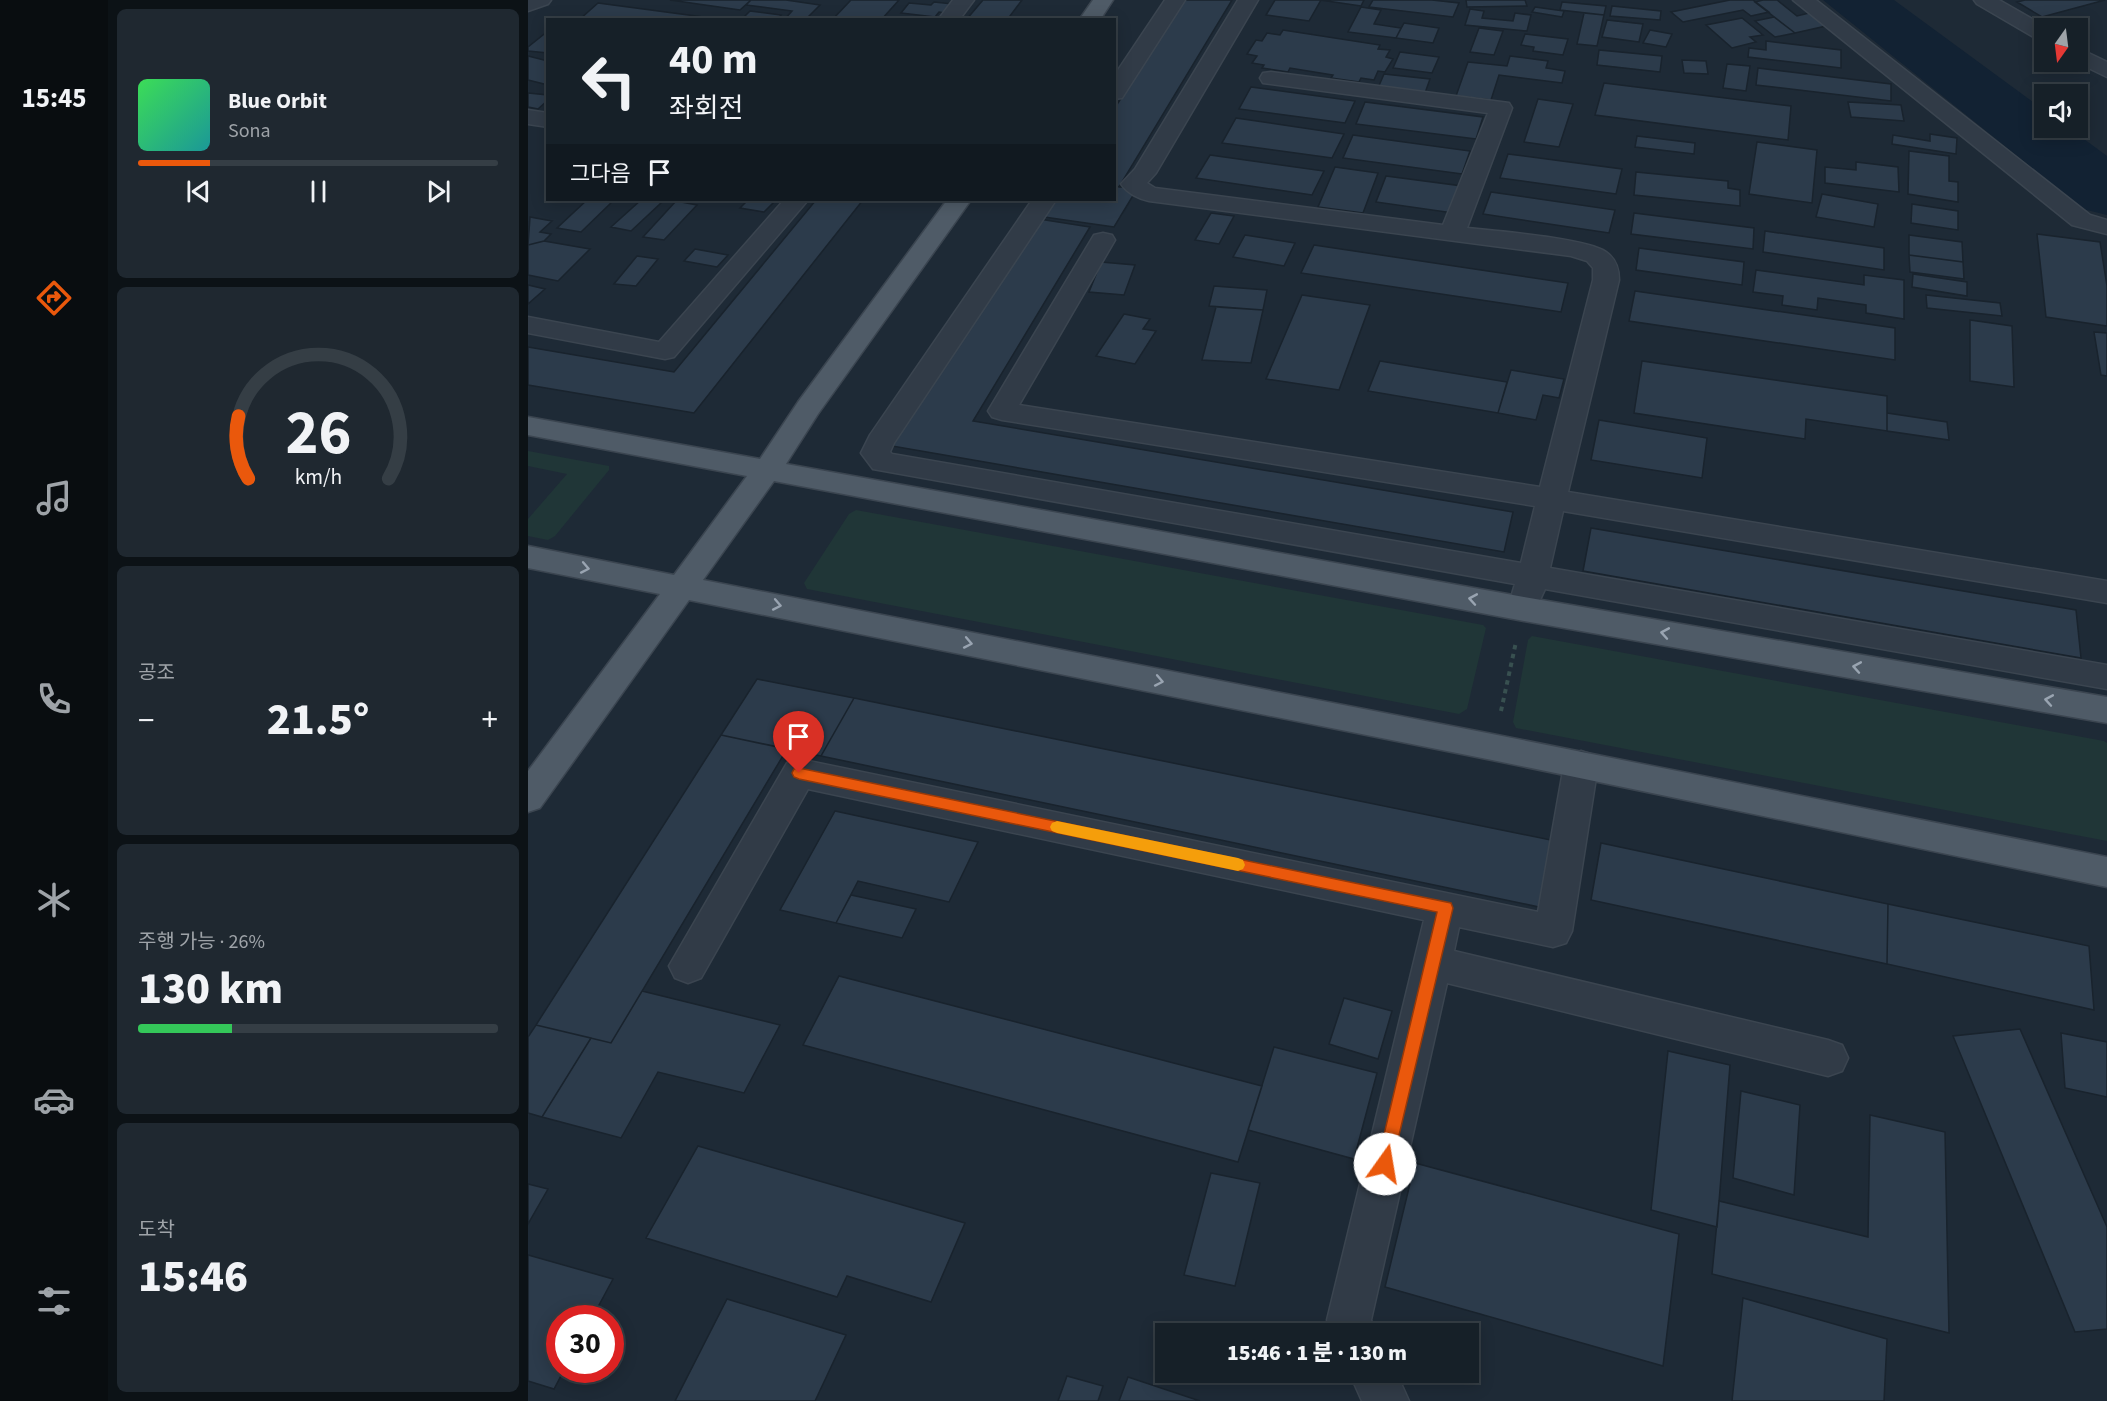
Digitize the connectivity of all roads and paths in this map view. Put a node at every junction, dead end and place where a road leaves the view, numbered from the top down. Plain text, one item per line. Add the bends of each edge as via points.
1 (541, 0) edge
2 (964, 0) edge
3 (1103, 0) edge
4 (1175, 0) edge
5 (1248, 0) edge
6 (1803, 0) edge
7 (1984, 0) edge
8 (528, 5) edge
9 (950, 18) edge
10 (1090, 18) edge
11 (2034, 29) edge
12 (2088, 60) edge
13 (2107, 71) edge
14 (1271, 78) dead end
15 (1116, 90) edge
16 (528, 117) edge
17 (546, 120) edge
18 (795, 201) edge
19 (958, 201) edge
20 (1043, 201) edge
21 (2107, 227) edge
22 (1452, 234) junction
23 (1103, 240) dead end
24 (528, 325) edge
25 (528, 426) edge
26 (767, 470) junction
27 (1552, 499) junction
28 (528, 557) edge
29 (1533, 575) junction
30 (681, 586) junction
31 (2107, 592) edge
32 (1524, 609) junction
33 (2107, 677) edge
34 (2107, 710) edge
35 (1492, 747) junction
36 (1581, 765) junction
37 (528, 798) edge
38 (2107, 872) edge
39 (1445, 908) junction
40 (1432, 963) junction
41 (688, 966) dead end
42 (1828, 1058) dead end
43 (1350, 1323) edge
44 (1377, 1383) edge
45 (1386, 1401) edge

1 - 8 street
2 - 9 street
3 - 10 main road
4 - 15 street
5 - 22 street via 1144,173 1133,184 1149,194
6 - 21 street via 2081,220
7 - 11 street
12 - 13 street
14 - 22 street via 1501,108
16 - 17 street
18 - 24 street via 665,351
19 - 26 main road
20 - 29 street via 880,441 875,453 883,462
22 - 27 street via 1575,249 1596,256 1606,267
23 - 27 street via 1002,411
25 - 26 main road
26 - 30 main road
32 -> 26 main road
27 - 29 street
27 - 31 street
28 -> 30 main road
29 - 32 street
29 - 33 street
30 -> 35 main road
30 - 37 main road
34 -> 32 main road
32 - 35 path
35 - 36 main road
36 - 38 main road
36 - 39 street via 1553,931
39 - 40 street
39 - 41 street via 799,773
40 - 42 street
40 - 43 street
44 - 45 street

